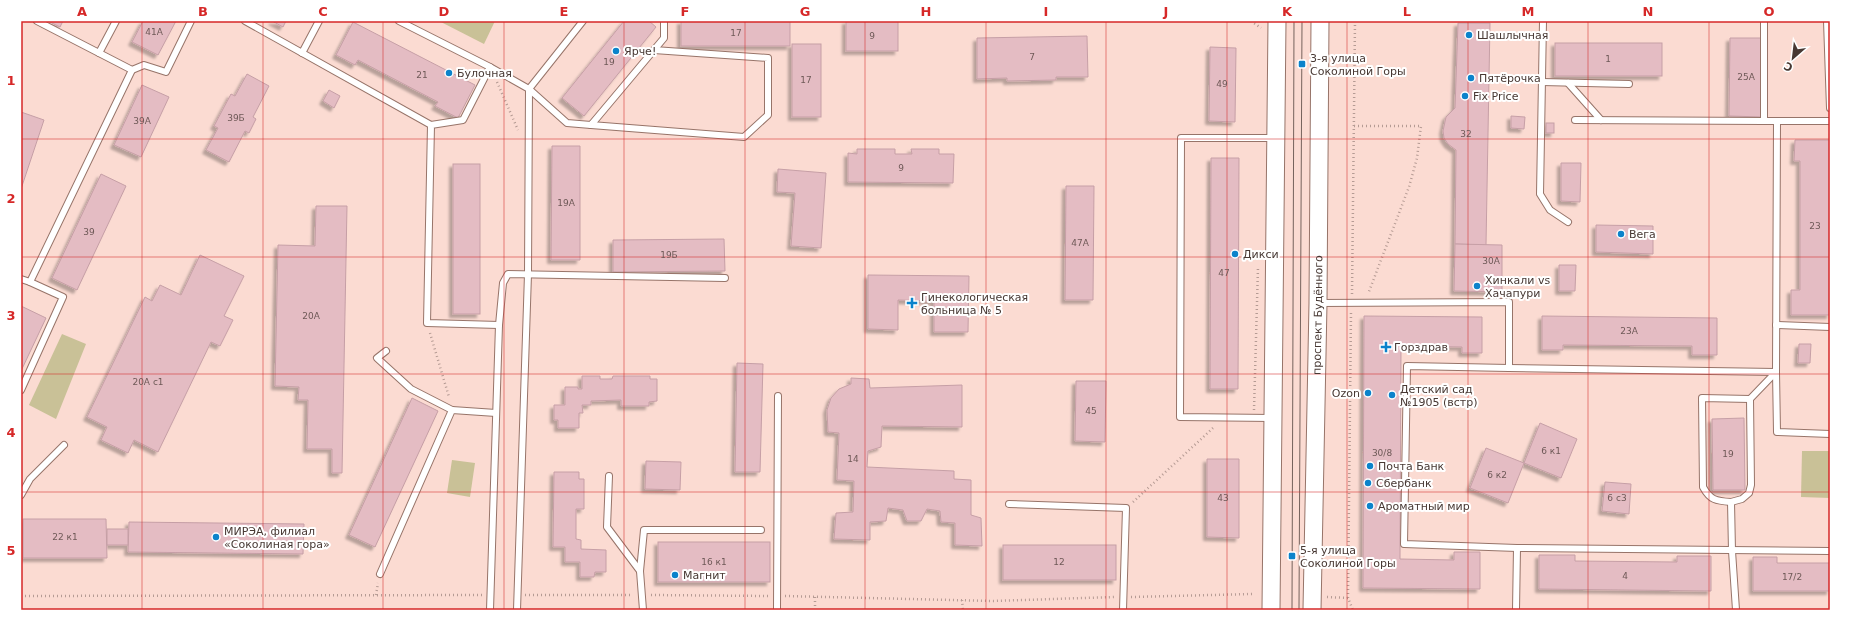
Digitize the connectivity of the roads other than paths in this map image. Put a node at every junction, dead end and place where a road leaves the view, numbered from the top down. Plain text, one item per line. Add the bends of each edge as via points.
1 (37, 21) edge
2 (116, 21) edge
3 (191, 21) edge
4 (245, 21) edge
5 (319, 21) edge
6 (399, 21) edge
7 (583, 21) edge
8 (664, 21) edge
9 (1320, 21) edge
10 (1543, 21) edge
11 (1764, 21) edge
12 (1827, 21) edge
13 (1269, 24) edge
14 (654, 50) junction
15 (99, 53) junction
16 (302, 53) junction
17 (490, 67) junction
18 (132, 70) junction
19 (1542, 82) junction
20 (1568, 83) junction
21 (1629, 84) dead end
22 (529, 89) junction
23 (1830, 108) edge
24 (1575, 120) dead end
25 (1601, 120) junction
26 (1764, 121) junction
27 (1778, 121) junction
28 (1830, 121) edge
29 (431, 125) junction
30 (591, 125) junction
31 (1275, 138) junction
32 (1568, 222) dead end
33 (528, 274) junction
34 (725, 278) dead end
35 (21, 279) edge
36 (30, 282) junction
37 (1318, 303) junction
38 (499, 325) junction
39 (1776, 325) junction
40 (1830, 327) edge
41 (386, 351) dead end
42 (1509, 368) junction
43 (1776, 372) junction
44 (21, 390) edge
45 (778, 396) dead end
46 (1750, 399) junction
47 (452, 410) junction
48 (496, 413) junction
49 (1273, 418) junction
50 (1830, 434) edge
51 (64, 445) dead end
52 (609, 476) dead end
53 (21, 495) edge
54 (1731, 502) junction
55 (1009, 504) dead end
56 (761, 530) dead end
57 (1517, 548) junction
58 (1732, 551) junction
59 (1830, 551) edge
60 (640, 571) junction
61 (380, 574) dead end
62 (490, 610) edge
63 (517, 610) edge
64 (642, 610) edge
65 (777, 610) edge
66 (1123, 610) edge
67 (1271, 610) edge
68 (1312, 610) edge
69 (1516, 610) edge
70 (1736, 610) edge

1 - 15 lane
2 - 15 lane
3 - 18 lane via 166,72 144,65
4 - 16 lane
5 - 16 lane
6 - 17 lane
7 - 22 lane
8 - 14 lane via 664,38
9 - 37 main road, проспект Будённого
10 - 19 lane
11 - 26 lane
12 - 23 lane
13 - 31 main road
14 - 30 lane
14 - 30 lane via 768,58 768,115 744,137
15 - 18 lane
16 - 29 lane
17 - 22 lane
17 - 29 lane via 463,120
18 - 36 lane
19 - 20 lane
19 - 32 lane via 1540,194 1550,210
20 - 21 lane
20 - 25 lane
22 - 30 lane via 567,123
22 - 33 lane
24 - 25 lane
25 - 26 lane
26 - 27 lane
27 - 28 lane
27 - 39 lane
29 - 38 lane via 427,323
31 - 49 main road
31 - 49 lane via 1181,138 1180,417
33 - 34 lane
33 - 38 lane via 508,274 503,283
33 - 63 lane
35 - 36 lane
36 - 44 lane via 63,297
37 - 42 lane via 1509,302
37 - 68 main road, проспект Будённого
38 - 48 lane
39 - 40 lane
39 - 43 lane
41 - 47 lane via 377,358 411,389
42 - 43 lane
42 - 57 lane via 1407,366 1404,544
43 - 46 lane
43 - 50 lane via 1777,432
45 - 65 lane
46 - 54 lane via 1751,485 1749,493 1742,499
46 - 54 lane via 1702,398 1703,487 1708,496 1719,501
47 - 48 lane
47 - 61 lane
48 - 62 lane
49 - 67 main road
51 - 53 lane via 30,479
52 - 60 lane via 607,527
54 - 58 lane
55 - 66 lane via 1126,508
56 - 60 lane via 644,530
57 - 58 lane
57 - 69 lane
58 - 59 lane
58 - 70 lane
60 - 64 lane

